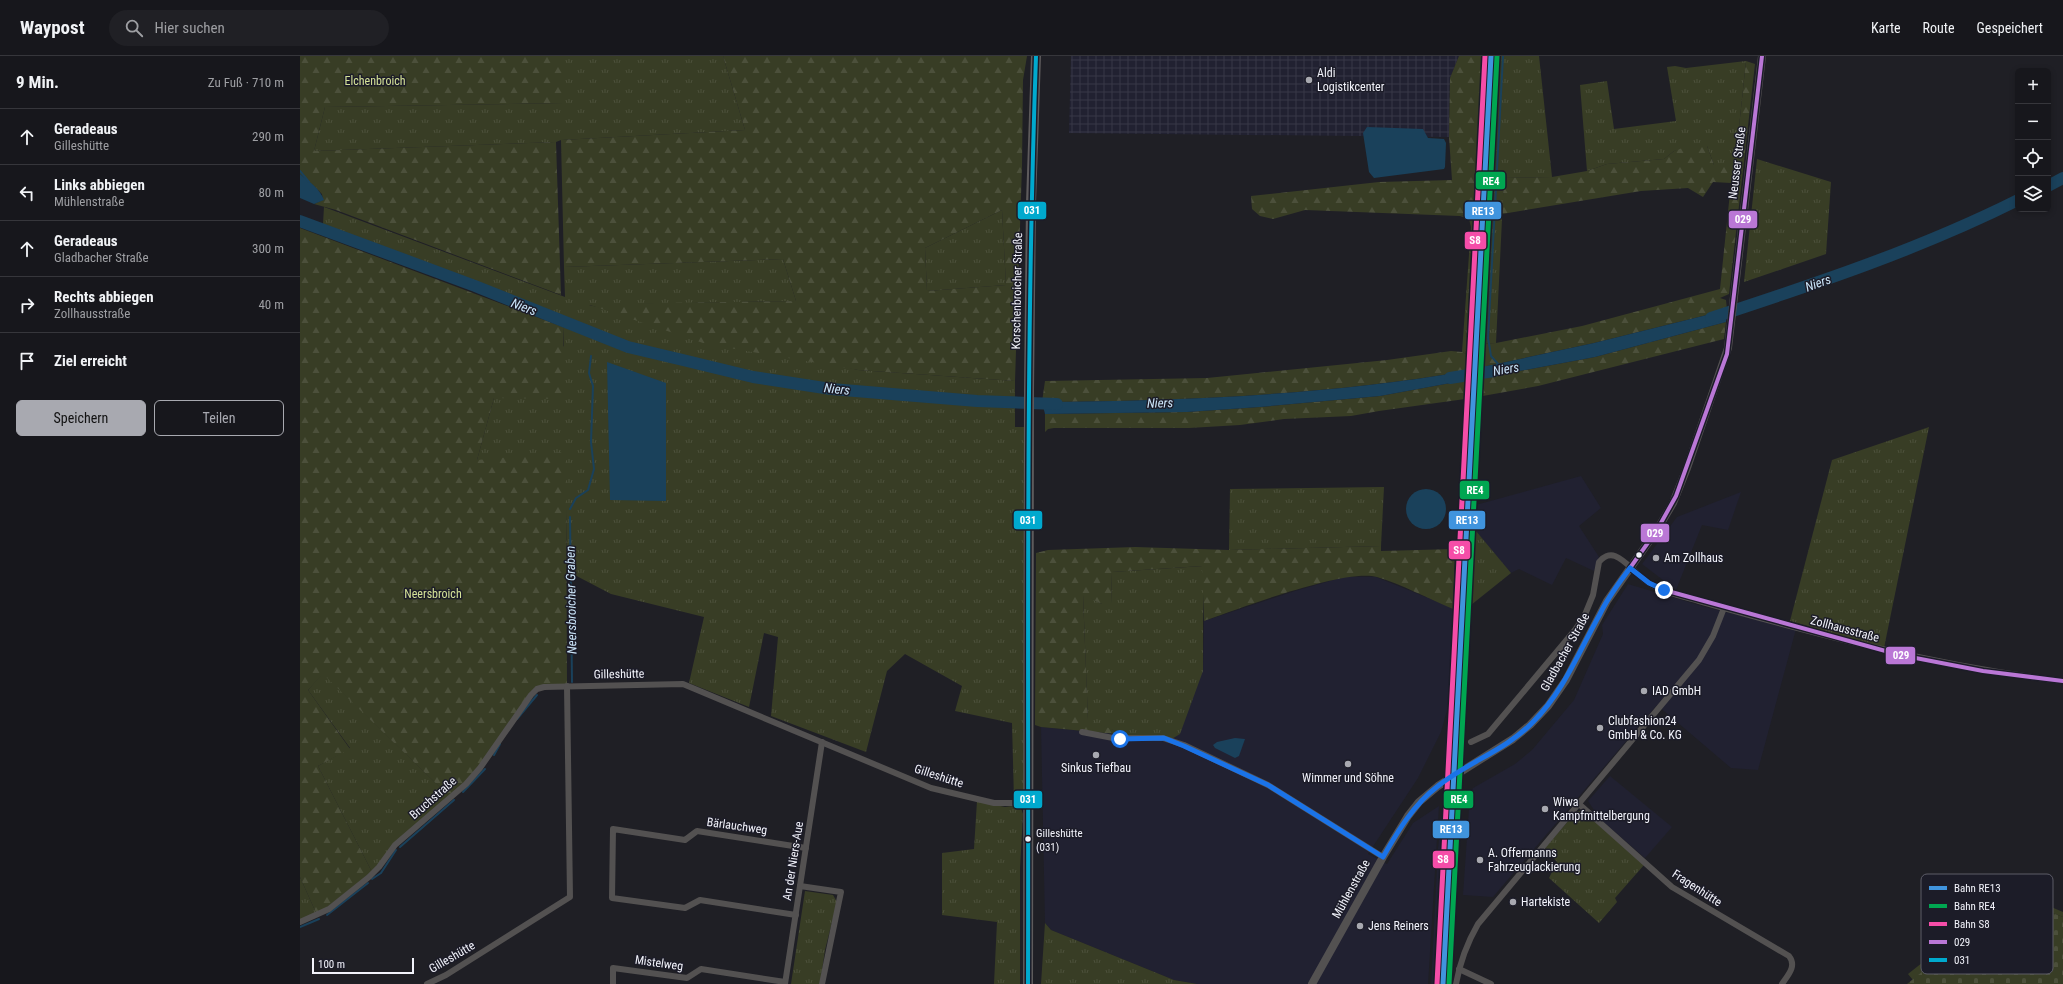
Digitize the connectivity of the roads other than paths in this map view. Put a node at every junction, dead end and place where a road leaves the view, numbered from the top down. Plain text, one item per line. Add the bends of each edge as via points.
1 (1036, 56) edge
2 (1762, 56) edge
3 (1732, 320) joint
4 (1630, 568) junction
5 (1724, 608) junction
6 (2063, 681) edge
7 (567, 686) junction
8 (1082, 732) dead end
9 (822, 742) junction
10 (1471, 742) dead end
11 (1432, 791) joint
12 (1028, 803) junction
13 (1579, 804) junction
14 (806, 848) junction
15 (1383, 857) junction
16 (800, 886) junction
17 (796, 915) junction
18 (300, 922) edge
19 (1459, 969) junction
20 (785, 983) edge
21 (427, 984) edge
22 (613, 984) edge
23 (822, 984) edge
24 (1028, 984) edge
25 (1312, 984) edge
26 (1456, 984) edge
27 (1491, 984) edge
28 (1782, 984) edge

1 - 12 main road, Korschenbroicher Straße via 1031,203
2 - 3 street, Neusser Straße
3 - 4 street, Gladbacher Straße via 1723,365 1676,496 1657,530
4 - 5 street, Zollhausstraße via 1658,588
4 - 10 street, Gladbacher Straße via 1614,556 1606,556 1600,561 1593,595 1584,617 1575,630 1488,734
4 - 11 street, Gladbacher Straße via 1600,612 1564,684 1540,714 1513,739
5 - 6 street, Zollhausstraße via 1900,655 1983,671
5 - 13 street via 1714,636 1699,660
7 - 9 street, Gilleshütte via 683,684
7 - 18 street, Bruchstraße via 537,689 466,784 394,845 369,877 329,909
7 - 21 street, Gilleshütte via 570,897 446,975
8 - 15 street via 1113,738 1164,738 1184,746 1268,785
9 - 12 street, Gilleshütte via 936,789 994,803
9 - 14 street, An der Niers-Aue
11 - 15 street, Mühlenstraße via 1408,816
12 - 24 main road, Korschenbroicher Straße
13 - 19 street via 1478,924 1469,939
13 - 28 street, Fragenhütte via 1672,887 1789,956 1792,967
14 - 16 street, An der Niers-Aue
14 - 17 street, Bärlauchweg via 697,831 684,840 613,829 612,898 685,908 700,900
15 - 25 street, Mühlenstraße
16 - 17 street, An der Niers-Aue
16 - 23 street via 841,892
17 - 20 street, An der Niers-Aue
19 - 26 street
19 - 27 street
20 - 22 street, Mistelweg via 701,969 688,978 613,968

